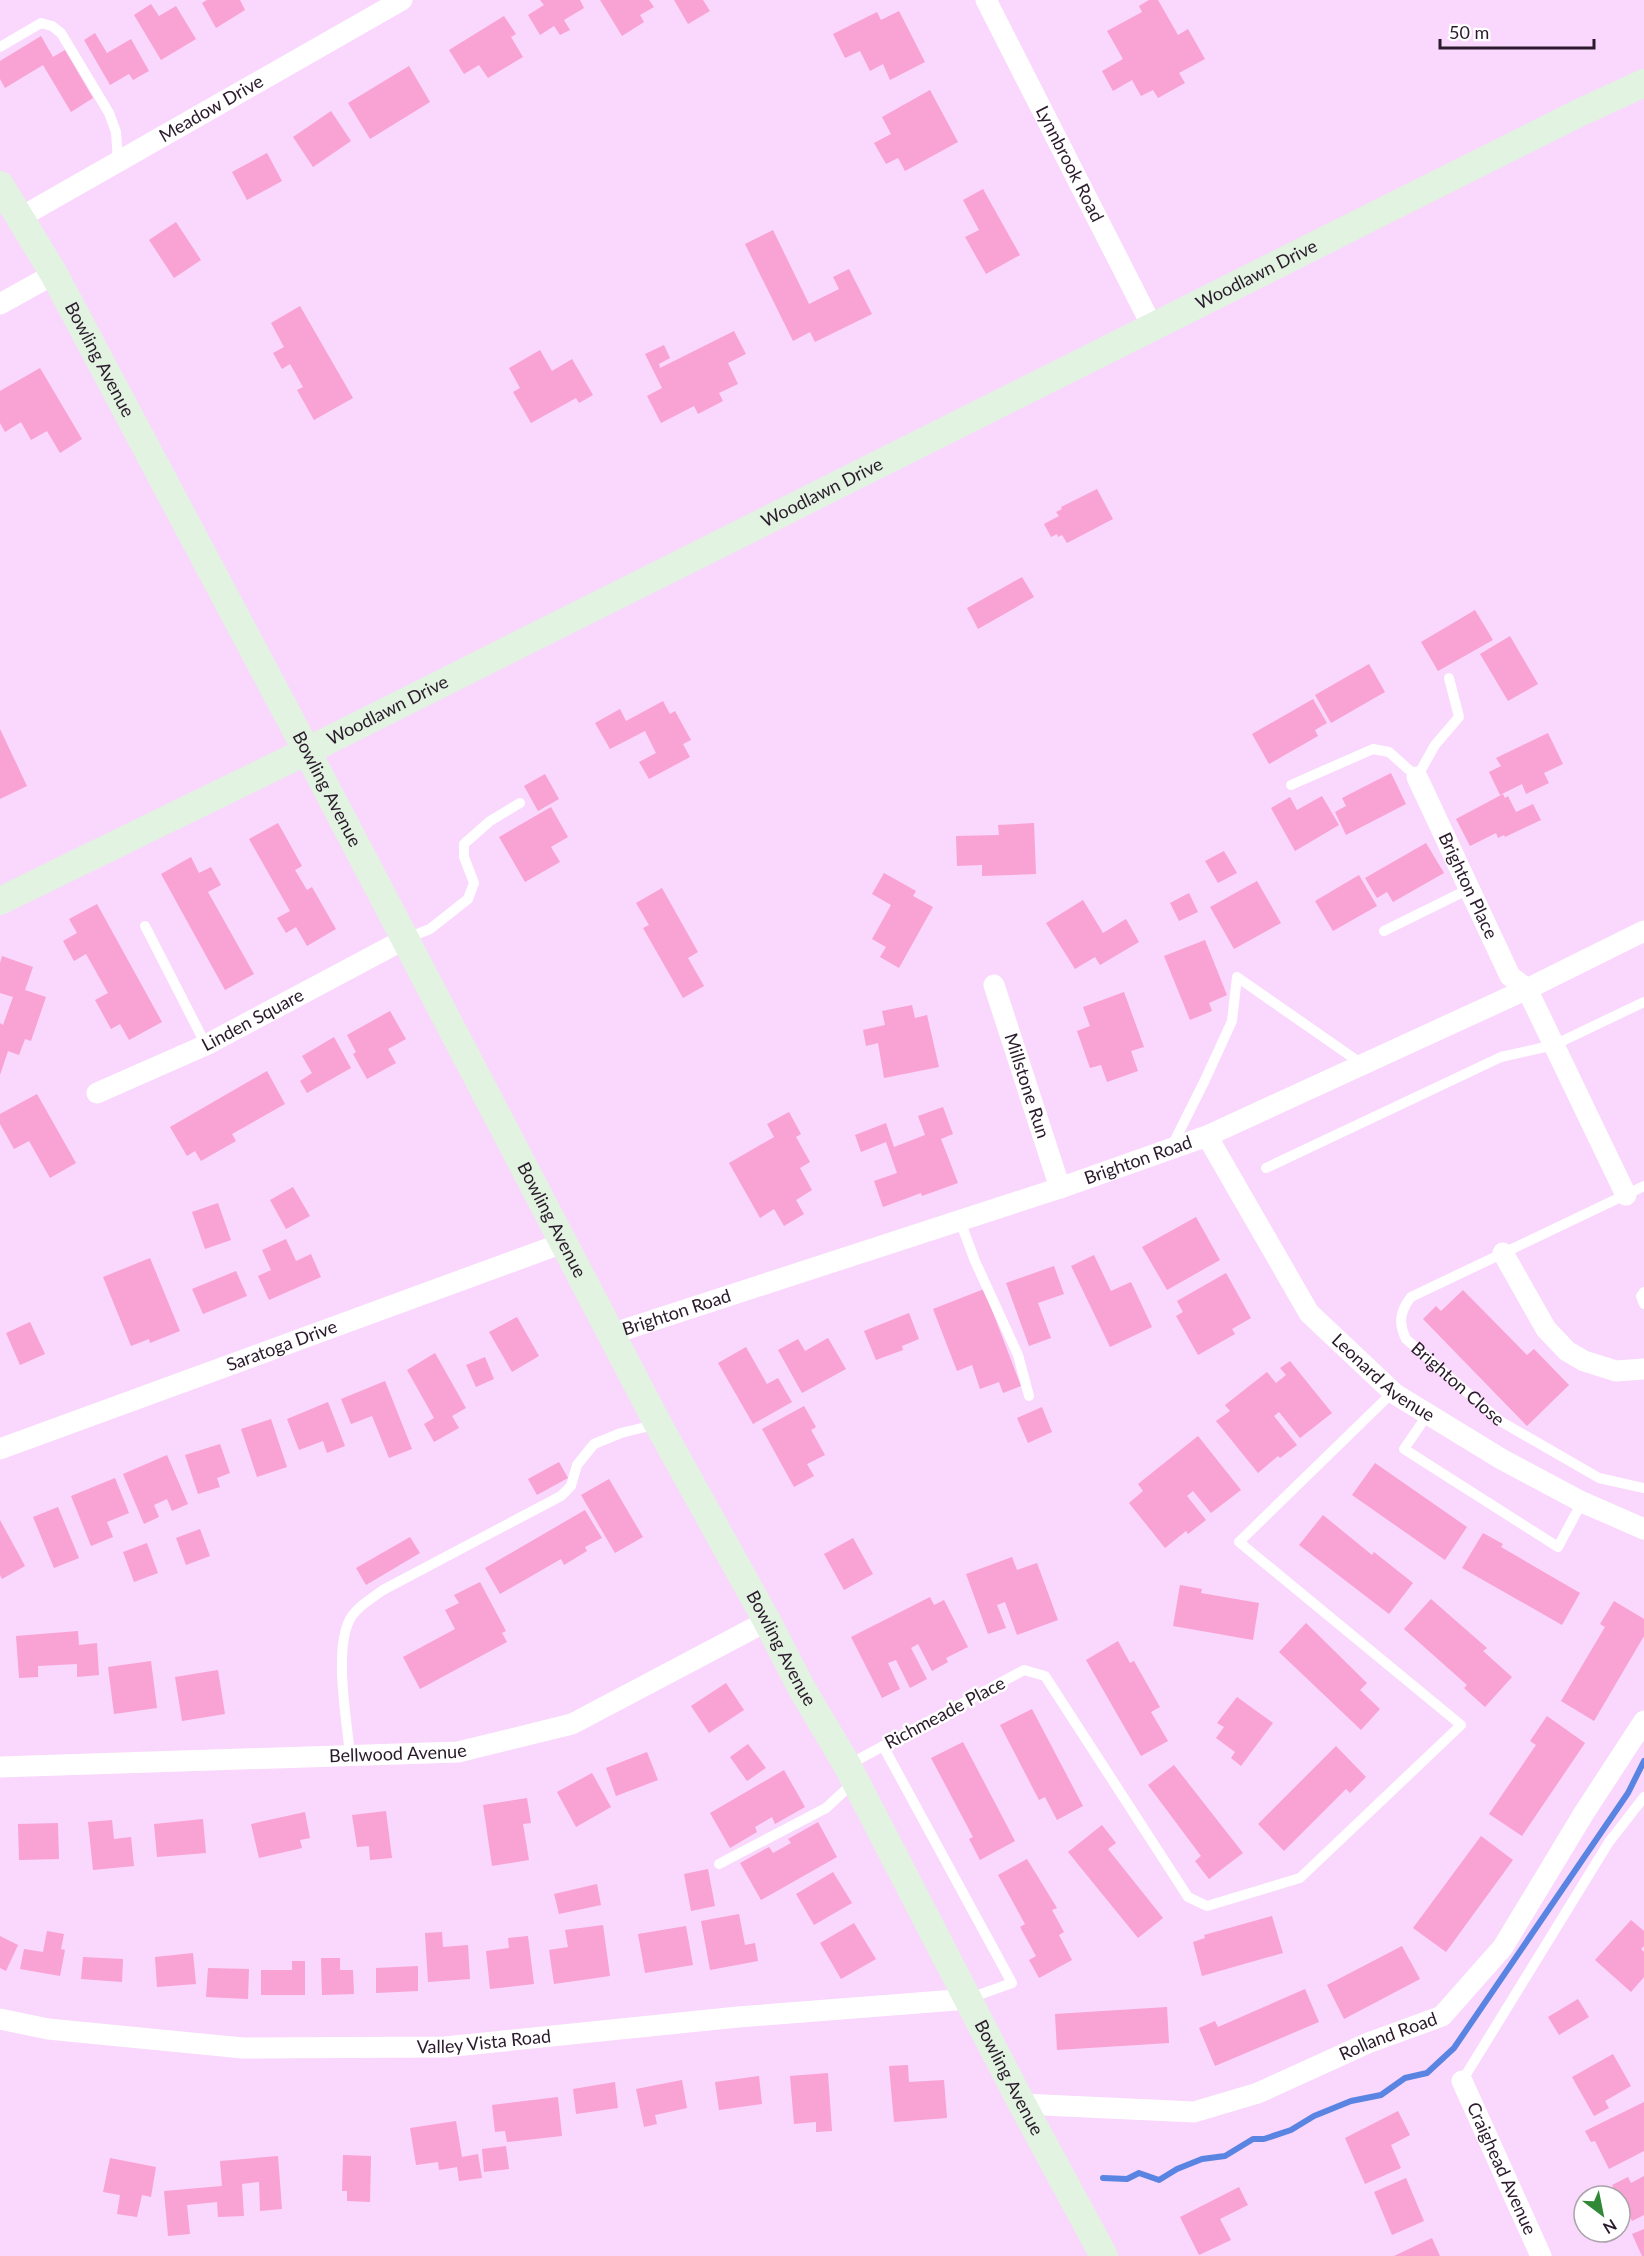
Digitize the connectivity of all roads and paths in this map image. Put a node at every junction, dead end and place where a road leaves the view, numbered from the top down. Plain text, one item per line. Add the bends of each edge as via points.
1 (402, 0) edge
2 (986, 0) edge
3 (0, 47) edge
4 (1644, 83) edge
5 (118, 162) junction
6 (0, 185) edge
7 (21, 217) junction
8 (54, 274) junction
9 (0, 304) edge
10 (1153, 328) junction
11 (1449, 678) dead end
12 (307, 751) junction
13 (1417, 777) junction
14 (1291, 785) dead end
15 (520, 803) dead end
16 (1469, 889) junction
17 (0, 901) edge
18 (145, 926) dead end
19 (1644, 930) edge
20 (1384, 931) dead end
21 (405, 939) junction
22 (994, 985) dead end
23 (1527, 989) junction
24 (1644, 1002) edge
25 (206, 1045) junction
26 (1554, 1045) junction
27 (1363, 1065) junction
28 (97, 1093) dead end
29 (1207, 1136) junction
30 (1171, 1149) junction
31 (1266, 1168) dead end
32 (1060, 1188) junction
33 (1635, 1190) edge
34 (960, 1221) junction
35 (563, 1243) junction
36 (1503, 1253) junction
37 (1644, 1292) edge
38 (1644, 1304) edge
39 (611, 1334) junction
40 (1644, 1369) edge
41 (1393, 1392) junction
42 (1029, 1396) dead end
43 (1428, 1414) junction
44 (658, 1424) junction
45 (0, 1449) edge
46 (1644, 1488) edge
47 (1582, 1502) junction
48 (1644, 1529) edge
49 (767, 1621) junction
50 (1644, 1721) edge
51 (884, 1746) junction
52 (350, 1755) junction
53 (0, 1767) edge
54 (851, 1773) junction
55 (1644, 1797) edge
56 (719, 1864) dead end
57 (969, 1999) junction
58 (0, 2019) edge
59 (1462, 2081) joint
60 (1022, 2104) junction
61 (1104, 2256) edge
62 (1541, 2256) edge

1 - 5 street, Meadow Drive
2 - 10 street, Lynnbrook Road
3 - 5 lane via 41,23 61,33 109,113 116,132
4 - 10 street, Woodlawn Drive
5 - 7 street, Meadow Drive
6 - 7 street, Bowling Avenue
7 - 8 street, Bowling Avenue
8 - 9 street
8 - 12 street, Bowling Avenue
10 - 12 street, Woodlawn Drive
11 - 13 lane via 1459,717 1435,744
12 - 17 street, Woodlawn Drive
12 - 21 street, Bowling Avenue
13 - 14 lane via 1389,752 1373,749
13 - 16 street, Brighton Place
15 - 21 lane via 490,821 464,844 464,857 474,883 468,899 430,929
16 - 20 lane
16 - 23 street, Brighton Place via 1510,976
18 - 25 lane
19 - 23 street, Brighton Road
21 - 25 street, Linden Square
21 - 35 street, Bowling Avenue
22 - 32 street, Millstone Run
23 - 26 street, Brighton Place
23 - 27 street, Brighton Road
24 - 26 lane
25 - 28 street, Linden Square
26 - 31 lane via 1501,1057
26 - 33 street, Brighton Place
27 - 29 street, Brighton Road
27 - 30 lane via 1237,977 1232,1021
29 - 30 street, Brighton Road
29 - 41 street, Leonard Avenue via 1309,1312
30 - 32 street, Brighton Road
32 - 34 street, Brighton Road
33 - 36 lane, Brighton Close
34 - 39 street, Brighton Road
34 - 42 lane via 1018,1355
35 - 39 street, Bowling Avenue
35 - 45 street, Saratoga Drive
36 - 40 street via 1545,1329 1567,1351 1616,1371
36 - 46 lane, Brighton Close via 1411,1297 1402,1309 1400,1328 1406,1339 1500,1421 1599,1478
37 - 38 lane
39 - 44 street, Bowling Avenue
41 - 43 street, Leonard Avenue
41 - 51 lane, Richmeade Place via 1239,1542 1461,1725 1300,1878 1207,1906 1188,1897 1045,1676 1024,1670
43 - 47 street, Leonard Avenue
43 - 47 lane via 1404,1449 1558,1547
44 - 49 street, Bowling Avenue
44 - 52 lane via 594,1444 577,1466 571,1486 561,1496 399,1581 359,1608 349,1621 344,1642 342,1679
47 - 48 street, Leonard Avenue
49 - 52 street, Bellwood Avenue via 572,1724 458,1752
49 - 54 street, Bowling Avenue
50 - 60 street, Rolland Road via 1503,1947 1442,2016 1368,2043 1257,2093 1194,2112
51 - 54 lane, Richmeade Place
51 - 57 lane via 1012,1983
52 - 53 street, Bellwood Avenue
54 - 56 lane, Richmeade Place via 826,1808
54 - 57 street, Bowling Avenue
55 - 59 lane via 1610,1842
57 - 58 street, Valley Vista Road via 738,2017 445,2047 243,2048 48,2029
57 - 60 street, Bowling Avenue
59 - 62 street, Craighead Avenue
60 - 61 street, Bowling Avenue

